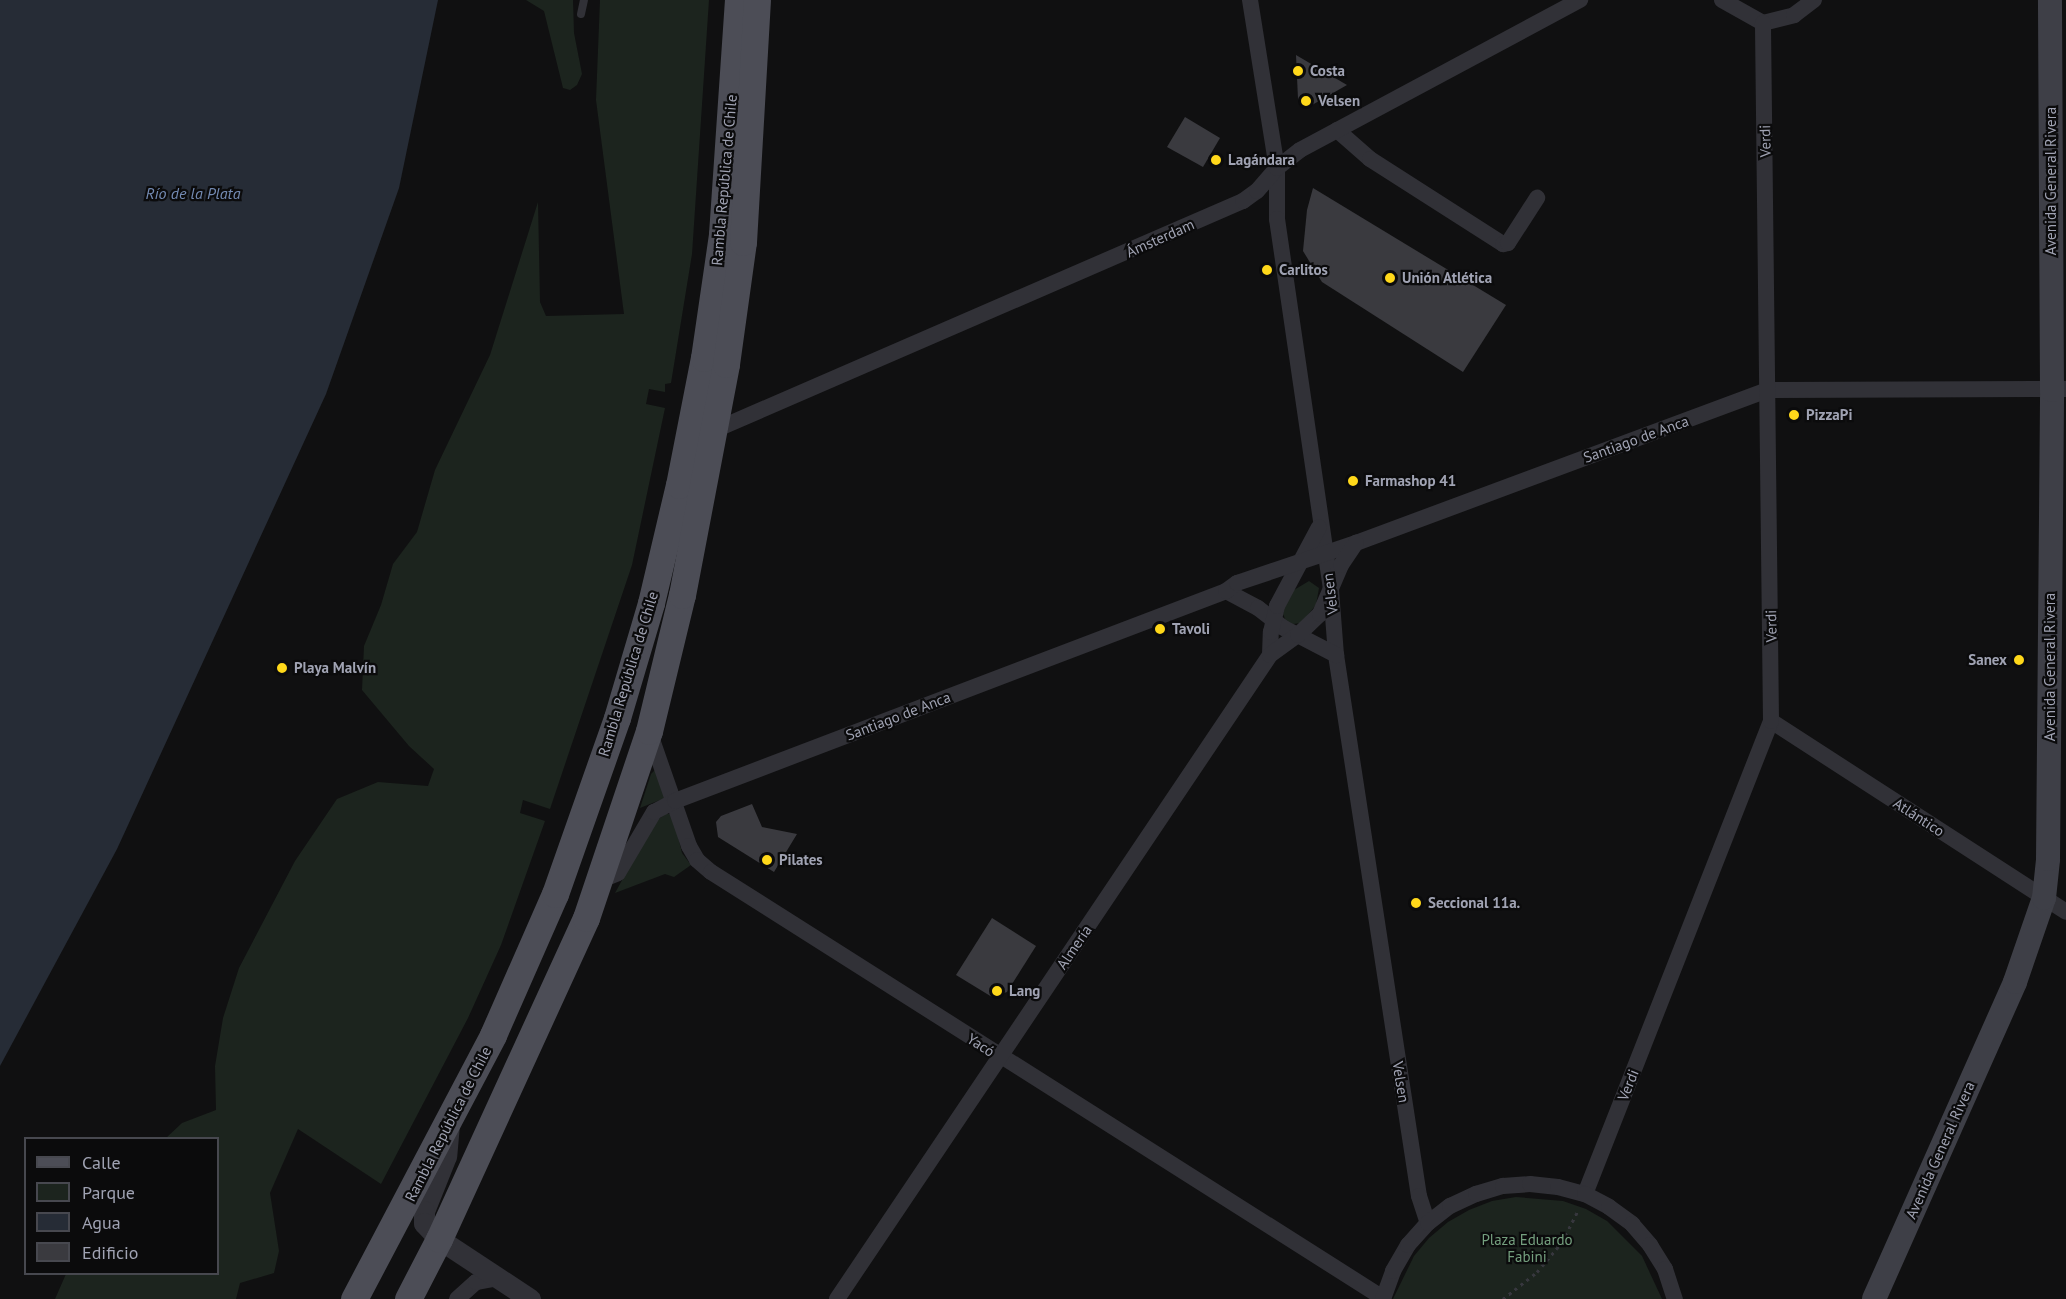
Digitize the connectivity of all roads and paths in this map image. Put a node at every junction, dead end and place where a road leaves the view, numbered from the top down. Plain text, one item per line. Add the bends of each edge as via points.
1 (584, 0) edge
2 (1250, 0) edge
3 (1580, 0) edge
4 (1722, 0) edge
5 (1814, 0) edge
6 (2050, 0) edge
7 (742, 1) edge
8 (581, 14) dead end
9 (1763, 23) junction
10 (1337, 130) junction
11 (1277, 168) junction
12 (1537, 198) dead end
13 (1768, 390) junction
14 (2059, 390) edge
15 (715, 430) junction
16 (1320, 527) junction
17 (1356, 543) junction
18 (1325, 554) junction
19 (1299, 562) junction
20 (1331, 590) junction
21 (1226, 591) junction
22 (1273, 621) junction
23 (1298, 635) junction
24 (1270, 655) junction
25 (1336, 655) junction
26 (1772, 722) junction
27 (649, 731) junction
28 (675, 801) junction
29 (601, 880) junction
30 (2044, 898) junction
31 (2066, 912) edge
32 (1000, 1057) junction
33 (450, 1120) junction
34 (1585, 1194) junction
35 (1428, 1223) junction
36 (439, 1239) junction
37 (498, 1278) junction
38 (354, 1299) edge
39 (408, 1299) edge
40 (457, 1299) edge
41 (530, 1299) edge
42 (837, 1299) edge
43 (1383, 1299) edge
44 (1503, 1299) edge
45 (1675, 1299) edge
46 (1874, 1299) edge

1 - 8 lane
2 - 11 street, Velsen
3 - 10 street, Ámsterdam
4 - 9 street
5 - 9 street via 1794,15
6 - 14 main road, Avenida General Rivera
7 - 15 main road, Rambla República de Chile via 743,242
7 - 33 main road, Rambla República de Chile via 722,234 704,358 651,603 617,718 555,894 493,1035
9 - 13 street, Verdi
10 - 11 street, Ámsterdam
10 - 12 street via 1370,159 1503,244 1508,243
11 - 15 street, Ámsterdam via 1243,201
11 - 16 street, Velsen via 1276,219
13 - 14 street, Santiago de Anca
13 - 17 street, Santiago de Anca
13 - 26 street, Verdi
14 - 30 main road, Avenida General Rivera
15 - 27 main road, Rambla República de Chile via 682,595
16 - 18 street, Velsen
16 - 19 street, Almería
17 - 18 street, Santiago de Anca
17 - 20 street, Almería
18 - 19 street, Santiago de Anca
18 - 20 street, Velsen
19 - 21 street, Santiago de Anca via 1237,583
19 - 22 street, Almería
20 - 23 street, Almería via 1320,614
20 - 25 street, Velsen
21 - 22 street
21 - 28 street, Santiago de Anca
22 - 23 street
22 - 24 street, Almería
23 - 24 street, Almería
23 - 25 street
24 - 32 street, Almería
25 - 35 street, Velsen via 1419,1196
26 - 30 street, Atlántico
26 - 34 street, Verdi
27 - 28 street, Yacó
27 - 29 main road, Rambla República de Chile
28 - 29 street, Santiago de Anca via 654,812 618,873
28 - 32 street, Yacó via 689,846 711,872
29 - 36 main road, Rambla República de Chile via 559,981
30 - 31 street, Atlántico
30 - 46 main road, Avenida General Rivera via 2015,982
32 - 42 street, Almería
32 - 43 street, Yacó
33 - 36 street via 446,1156 423,1215 424,1223
33 - 38 main road, Rambla República de Chile
34 - 35 street via 1558,1186 1503,1186 1459,1202
34 - 44 path via 1562,1242 1538,1272
34 - 45 street via 1624,1218 1650,1245 1665,1269
35 - 43 street via 1408,1245
36 - 37 street
36 - 39 main road, Rambla República de Chile
37 - 40 street via 476,1282
37 - 41 street

